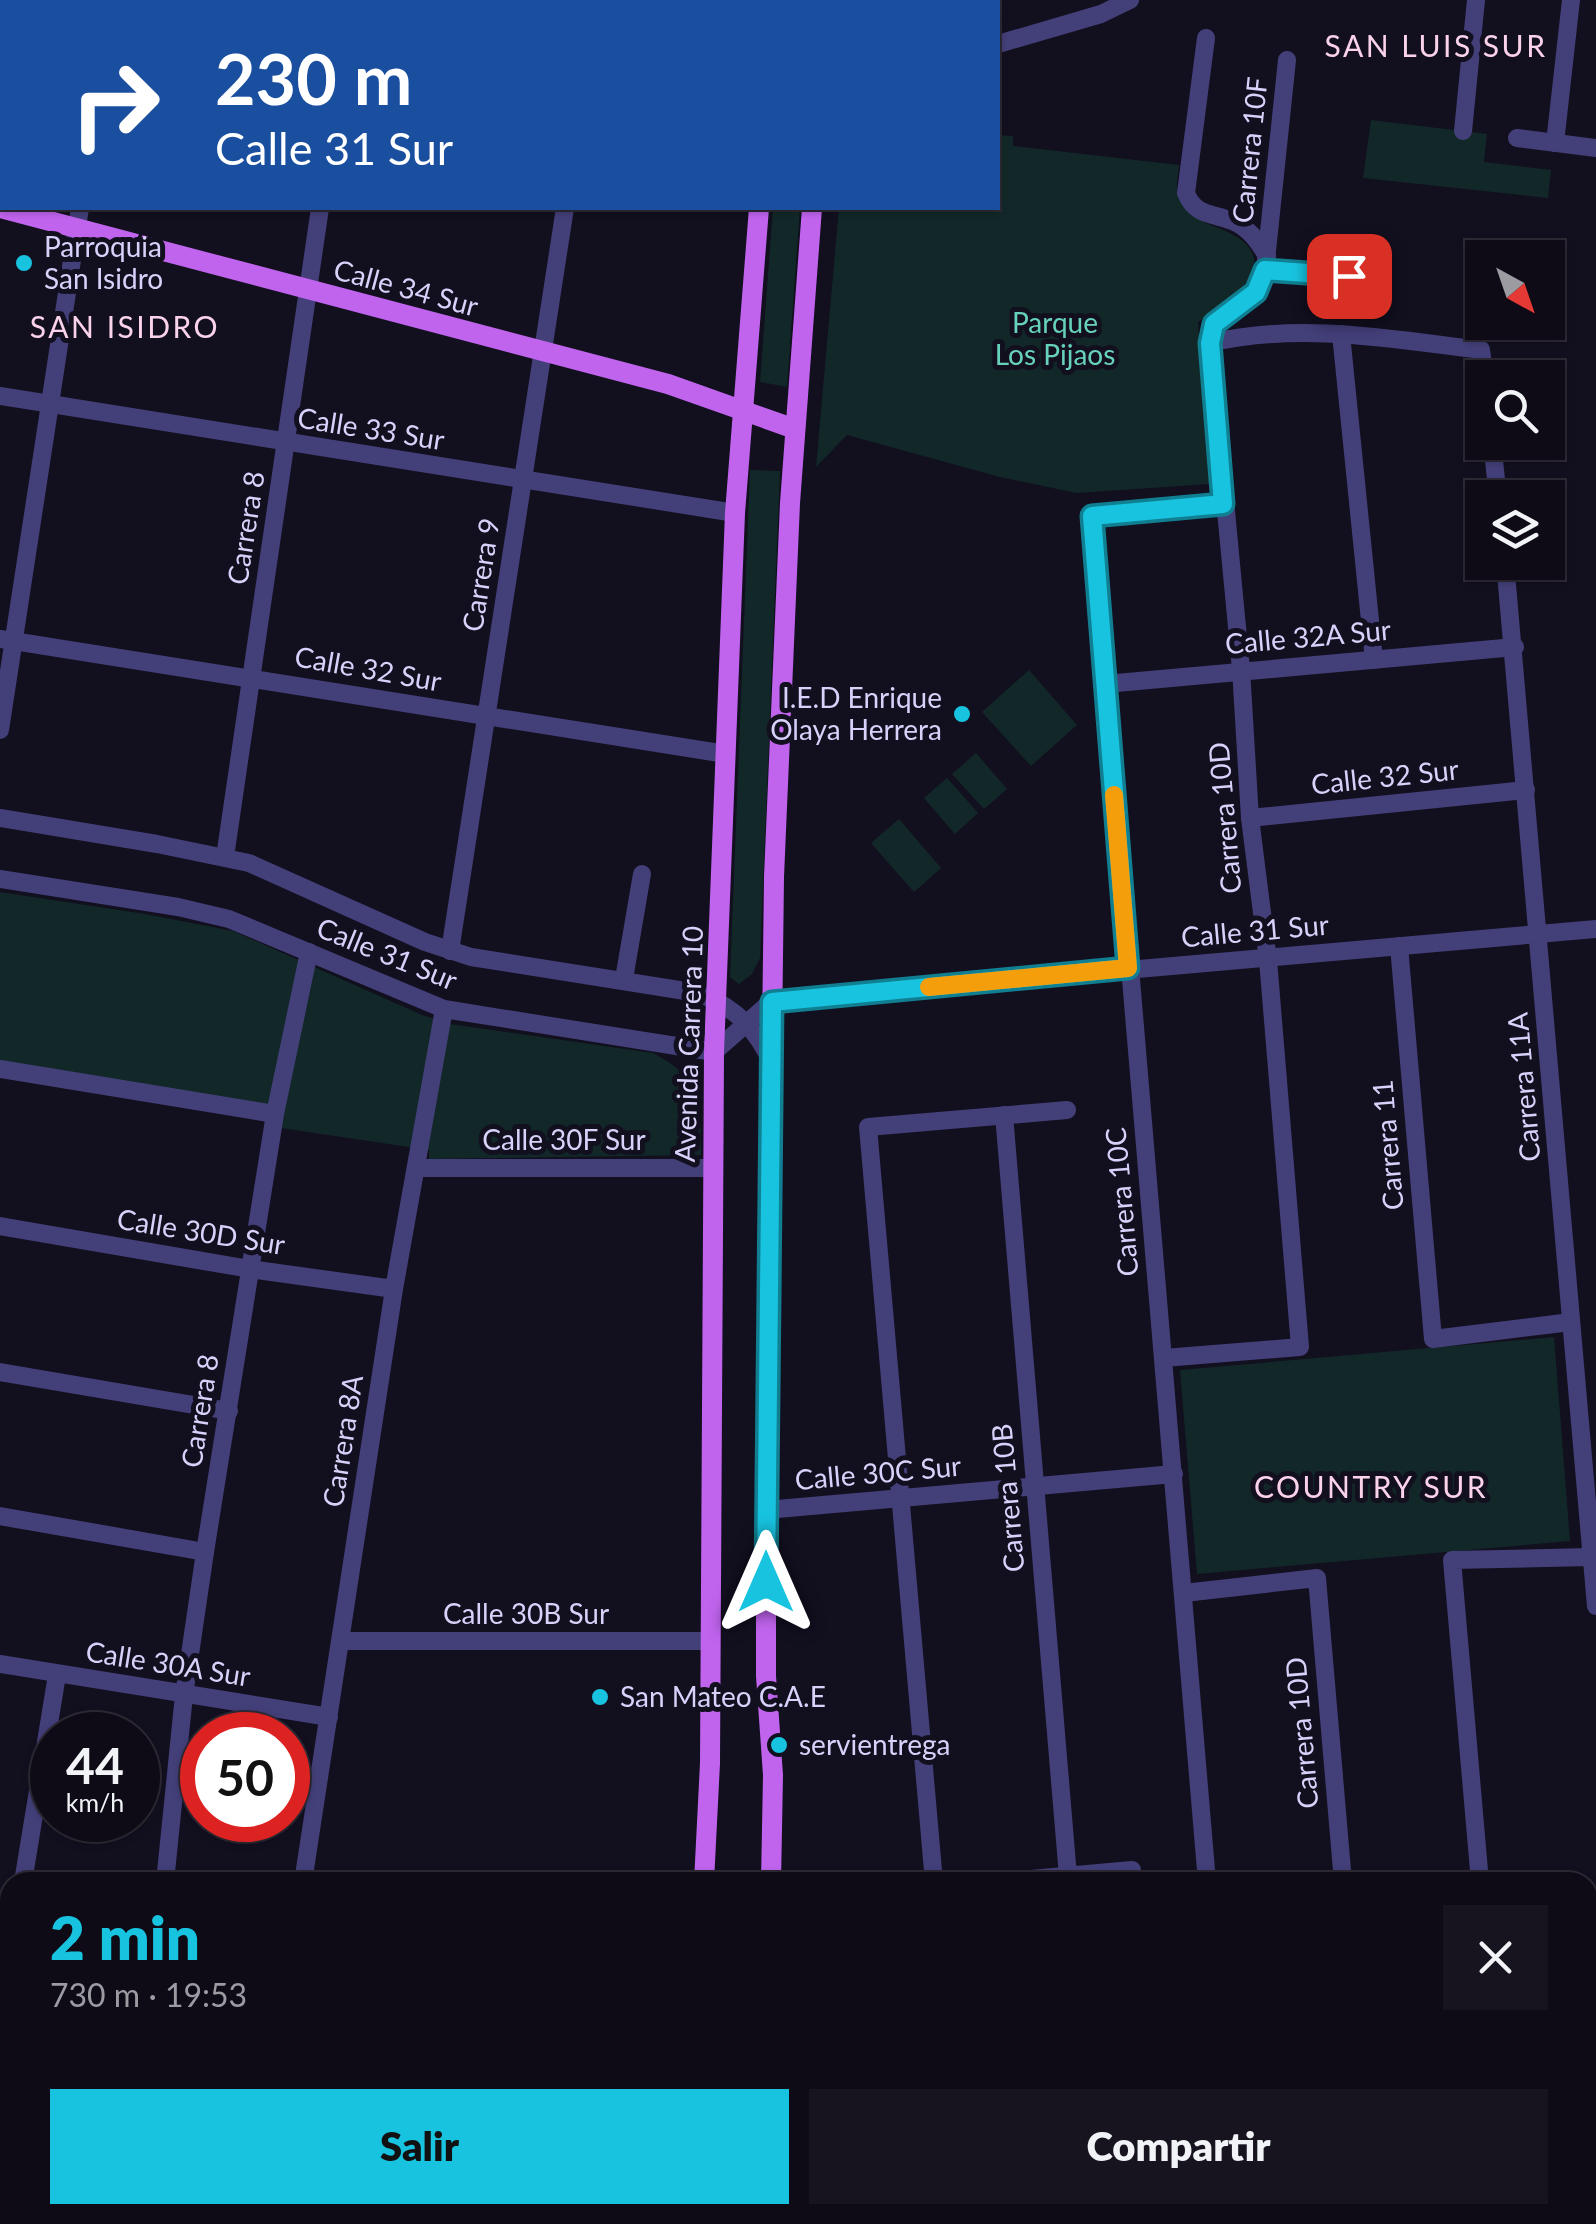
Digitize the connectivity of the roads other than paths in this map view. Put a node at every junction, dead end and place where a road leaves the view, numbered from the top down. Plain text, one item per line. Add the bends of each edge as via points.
1 (1130, 0) edge
2 (1476, 0) edge
3 (1571, 0) edge
4 (1206, 38) dead end
5 (1000, 43) edge
6 (1286, 60) dead end
7 (1463, 131) dead end
8 (1517, 138) dead end
9 (1555, 143) junction
10 (1596, 148) edge
11 (7, 210) edge
12 (80, 210) edge
13 (320, 210) edge
14 (565, 210) edge
15 (759, 210) edge
16 (812, 210) edge
17 (76, 229) junction
18 (1266, 263) junction
19 (310, 291) junction
20 (1345, 310) dead end
21 (1341, 334) junction
22 (1210, 343) junction
23 (543, 352) junction
24 (1482, 360) edge
25 (0, 396) edge
26 (49, 404) junction
27 (743, 410) junction
28 (796, 428) junction
29 (287, 444) junction
30 (524, 480) junction
31 (1223, 504) junction
32 (735, 513) junction
33 (1508, 580) edge
34 (7, 640) edge
35 (1515, 647) junction
36 (1374, 660) junction
37 (1241, 669) junction
38 (250, 676) junction
39 (1105, 684) junction
40 (487, 719) junction
41 (0, 730) edge
42 (726, 754) junction
43 (1526, 790) junction
44 (0, 818) edge
45 (1250, 818) junction
46 (225, 857) junction
47 (642, 874) dead end
48 (0, 879) edge
49 (1596, 929) edge
50 (1539, 934) junction
51 (1399, 946) junction
52 (450, 951) junction
53 (309, 952) junction
54 (1268, 960) junction
55 (1128, 968) junction
56 (624, 980) junction
57 (716, 1000) junction
58 (772, 1002) junction
59 (444, 1009) junction
60 (748, 1023) junction
61 (714, 1052) junction
62 (772, 1064) junction
63 (0, 1069) edge
64 (1067, 1110) dead end
65 (275, 1114) junction
66 (1004, 1115) junction
67 (416, 1168) junction
68 (712, 1168) junction
69 (0, 1226) edge
70 (250, 1270) junction
71 (394, 1289) junction
72 (1571, 1322) junction
73 (1164, 1358) junction
74 (0, 1372) edge
75 (229, 1410) junction
76 (1588, 1438) edge
77 (1174, 1474) junction
78 (1035, 1486) junction
79 (901, 1498) junction
80 (766, 1510) junction
81 (0, 1516) edge
82 (205, 1552) junction
83 (1591, 1557) junction
84 (1184, 1593) junction
85 (1596, 1606) edge
86 (341, 1641) junction
87 (711, 1641) junction
88 (0, 1664) edge
89 (57, 1675) junction
90 (184, 1694) junction
91 (329, 1717) junction
92 (1132, 1870) dead end
93 (25, 1872) edge
94 (166, 1872) edge
95 (304, 1872) edge
96 (704, 1872) edge
97 (771, 1872) edge
98 (933, 1872) edge
99 (1068, 1872) edge
100 (1111, 1872) edge
101 (1206, 1872) edge
102 (1342, 1872) edge
103 (1479, 1872) edge

1 - 5 street
2 - 7 street
3 - 9 street
4 - 18 street via 1184,183 1196,209 1247,230
6 - 18 street, Carrera 10F
8 - 9 street
9 - 10 street
11 - 17 main road, Calle 34 Sur
12 - 17 street
13 - 19 street, Carrera 8
14 - 23 street, Carrera 9
15 - 27 main road, Avenida Carrera 10
16 - 28 main road
17 - 19 main road, Calle 34 Sur
17 - 26 street
18 - 20 street via 1350,272
18 - 22 street via 1256,292 1214,324
19 - 23 main road, Calle 34 Sur
19 - 29 street, Carrera 8
21 - 22 street via 1256,333
21 - 24 street via 1481,350
21 - 36 street
22 - 31 street, Carrera 10D
23 - 27 main road, Calle 34 Sur
23 - 30 street, Carrera 9
25 - 26 street, Calle 33 Sur
26 - 29 street, Calle 33 Sur
26 - 34 street
27 - 28 main road, Calle 34 Sur
27 - 32 main road, Avenida Carrera 10
28 - 58 main road
29 - 30 street, Calle 33 Sur
29 - 38 street, Carrera 8
30 - 32 street, Calle 33 Sur
30 - 40 street, Carrera 9
31 - 37 street, Carrera 10D
31 - 39 street, Carrera 10C via 1092,516
32 - 42 main road, Avenida Carrera 10
33 - 35 street, Carrera 11A
34 - 38 street, Calle 32 Sur
34 - 41 street
35 - 36 street, Calle 32A Sur
35 - 43 street, Carrera 11A
36 - 37 street, Calle 32A Sur
37 - 39 street, Calle 32A Sur
37 - 45 street, Carrera 10D
38 - 40 street, Calle 32 Sur
38 - 46 street, Carrera 8
39 - 55 street, Carrera 10C
40 - 42 street, Calle 32 Sur
40 - 52 street, Carrera 9
42 - 57 main road, Avenida Carrera 10
43 - 45 street, Calle 32 Sur
43 - 50 street, Carrera 11A
44 - 46 street, Calle 31 Sur
45 - 54 street, Carrera 10D
46 - 52 street, Calle 31 Sur
47 - 56 street
48 - 53 street, Calle 31 Sur via 204,912
49 - 50 street, Calle 31 Sur
50 - 51 street, Calle 31 Sur
50 - 72 street, Carrera 11A
51 - 54 street, Calle 31 Sur
51 - 72 street, Carrera 11 via 1432,1339
52 - 56 street, Calle 31 Sur
53 - 59 street, Calle 31 Sur
53 - 65 street, Carrera 8
54 - 55 street, Calle 31 Sur
54 - 73 street, Carrera 10D via 1300,1348
55 - 58 street, Calle 31 Sur
55 - 73 street, Carrera 10C
56 - 57 street, Calle 31 Sur
57 - 60 street, Calle 31 Sur
57 - 61 main road, Avenida Carrera 10
58 - 60 street
58 - 62 main road
59 - 61 street, Calle 31 Sur
59 - 67 street, Carrera 8A
60 - 61 street
60 - 62 street, Calle 31 Sur
61 - 68 main road, Avenida Carrera 10
62 - 80 main road
63 - 65 street
64 - 66 street
65 - 70 street, Carrera 8
66 - 78 street, Carrera 10B
66 - 79 street via 868,1127
67 - 68 street, Calle 30F Sur
67 - 71 street, Carrera 8A
68 - 87 main road, Avenida Carrera 10
69 - 70 street, Calle 30D Sur
70 - 71 street, Calle 30D Sur
70 - 75 street, Carrera 8
71 - 86 street, Carrera 8A
72 - 76 street, Carrera 11A
73 - 77 street, Carrera 10C
74 - 75 street
75 - 82 street, Carrera 8
76 - 83 street, Carrera 11A
77 - 78 street, Calle 30C Sur
77 - 84 street, Carrera 10C
78 - 79 street, Calle 30C Sur
78 - 99 street, Carrera 10B
79 - 80 street, Calle 30C Sur
79 - 98 street
80 - 97 main road
81 - 82 street
82 - 90 street, Carrera 8
83 - 85 street, Carrera 11A
83 - 103 street via 1452,1560
84 - 101 street, Carrera 10C
84 - 102 street, Carrera 10D via 1317,1578
86 - 87 street, Calle 30B Sur
86 - 91 street, Carrera 8A
87 - 96 main road, Avenida Carrera 10
88 - 89 street, Calle 30A Sur
89 - 90 street, Calle 30A Sur
89 - 93 street
90 - 91 street, Calle 30A Sur
90 - 94 street, Carrera 8
91 - 95 street, Carrera 8A
92 - 100 street

